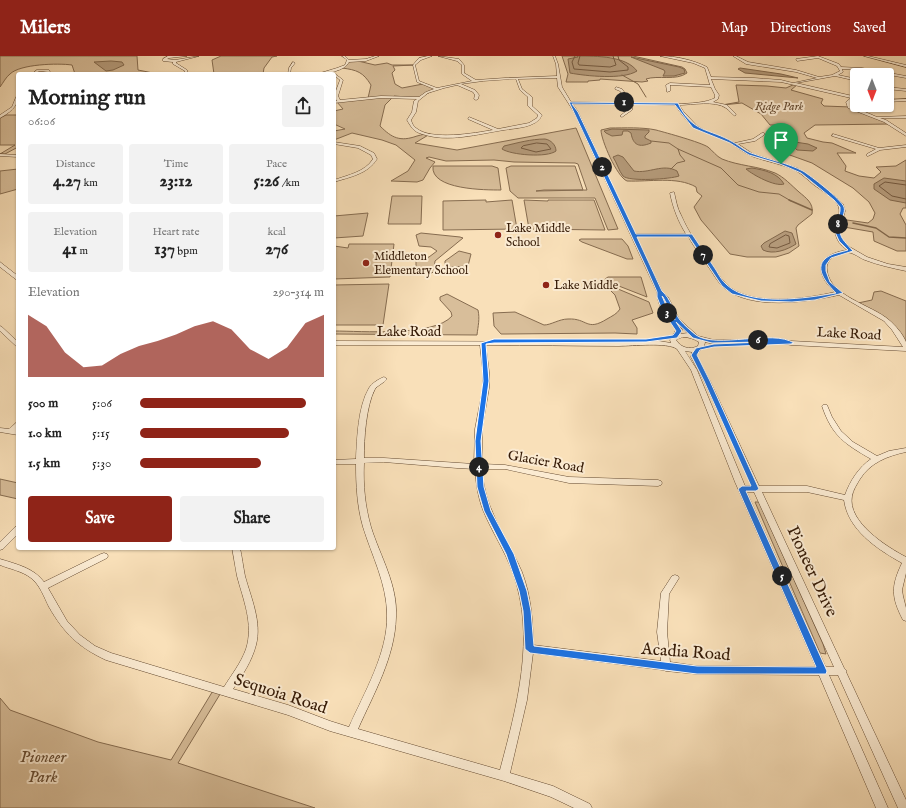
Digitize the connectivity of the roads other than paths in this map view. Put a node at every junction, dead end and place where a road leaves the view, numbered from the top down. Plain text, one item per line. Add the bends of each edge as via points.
1 (186, 56) edge
2 (198, 56) edge
3 (343, 56) edge
4 (378, 56) edge
5 (431, 56) edge
6 (439, 56) edge
7 (554, 56) edge
8 (662, 56) edge
9 (734, 56) edge
10 (865, 56) edge
11 (818, 57) edge
12 (797, 60) dead end
13 (175, 61) junction
14 (348, 61) junction
15 (294, 63) dead end
16 (906, 66) edge
17 (841, 68) junction
18 (35, 72) edge
19 (49, 72) edge
20 (186, 72) edge
21 (289, 72) edge
22 (328, 72) edge
23 (835, 75) junction
24 (336, 76) edge
25 (818, 77) junction
26 (906, 77) edge
27 (558, 78) junction
28 (710, 78) junction
29 (850, 78) edge
30 (517, 79) junction
31 (475, 81) junction
32 (666, 82) dead end
33 (794, 83) junction
34 (458, 84) junction
35 (670, 84) junction
36 (712, 86) junction
37 (616, 88) dead end
38 (436, 89) junction
39 (894, 89) edge
40 (906, 90) edge
41 (668, 91) dead end
42 (336, 96) edge
43 (336, 96) edge
44 (850, 97) edge
45 (419, 98) junction
46 (476, 99) dead end
47 (906, 100) edge
48 (894, 101) edge
49 (16, 102) edge
50 (339, 102) joint
51 (631, 102) junction
52 (710, 102) junction
53 (570, 103) junction
54 (677, 104) junction
55 (862, 112) edge
56 (735, 115) dead end
57 (622, 116) dead end
58 (0, 117) edge
59 (906, 117) edge
60 (469, 118) dead end
61 (876, 118) junction
62 (497, 130) junction
63 (763, 134) dead end
64 (833, 135) dead end
65 (906, 135) edge
66 (336, 143) edge
67 (734, 144) junction
68 (906, 146) edge
69 (878, 149) junction
70 (0, 155) edge
71 (868, 155) dead end
72 (16, 156) edge
73 (336, 180) edge
74 (672, 193) dead end
75 (634, 235) junction
76 (690, 235) junction
77 (851, 251) junction
78 (0, 264) edge
79 (906, 269) edge
80 (16, 277) edge
81 (660, 292) junction
82 (840, 293) junction
83 (0, 328) edge
84 (675, 337) junction
85 (696, 337) junction
86 (336, 343) edge
87 (483, 343) junction
88 (791, 343) junction
89 (16, 344) edge
90 (678, 346) junction
91 (699, 348) junction
92 (906, 348) edge
93 (384, 379) dead end
94 (824, 406) dead end
95 (16, 427) edge
96 (0, 430) edge
97 (10, 432) junction
98 (16, 433) edge
99 (906, 450) edge
100 (876, 459) junction
101 (360, 461) junction
102 (336, 462) edge
103 (479, 466) junction
104 (658, 482) dead end
105 (742, 489) junction
106 (756, 489) junction
107 (848, 498) junction
108 (16, 531) edge
109 (0, 547) edge
110 (237, 550) edge
111 (104, 556) dead end
112 (0, 562) edge
113 (906, 562) edge
114 (675, 578) dead end
115 (43, 587) junction
116 (906, 617) edge
117 (530, 649) junction
118 (666, 667) junction
119 (822, 671) junction
120 (842, 671) junction
121 (226, 692) junction
122 (352, 732) junction
123 (504, 776) junction
124 (586, 808) edge
125 (882, 808) edge
126 (904, 808) edge

1 - 13 street via 164,59
2 - 13 street
3 - 14 street
4 - 14 street
5 - 38 street via 420,59 414,65 418,81
6 - 31 street via 460,61 463,73
7 - 27 street
8 - 28 street via 701,65 707,69
9 - 25 street via 747,64 796,70
10 - 16 street
11 - 12 street
11 - 17 street
13 - 20 street via 174,63
14 - 22 street via 342,68
15 - 21 street
17 - 23 street via 842,72
17 - 26 street
18 - 19 street
23 - 25 street
23 - 29 street
24 - 43 street via 342,80
25 - 33 street
27 - 30 street
27 - 53 street
28 - 33 street via 761,79
28 - 36 street
30 - 31 street
30 - 62 street via 521,89 530,97 530,104 540,116 530,124
31 - 34 street
32 - 35 street
33 - 44 street
34 - 38 street
34 - 46 street via 475,92
35 - 36 street
35 - 41 street
36 - 52 street via 717,96
37 - 51 street
38 - 45 street
39 - 40 street
42 - 50 street
45 - 50 street via 380,97
45 - 62 street via 408,120 411,127 419,132 458,136
47 - 48 street
49 - 58 street via 13,108
51 - 53 street
51 - 54 street
51 - 57 street via 632,107
52 - 54 street
52 - 56 street via 726,106
53 - 75 street
54 - 67 street via 694,127
55 - 61 street
59 - 61 street
60 - 62 street
61 - 65 street
63 - 67 street via 754,140
64 - 69 street
66 - 73 street via 363,148 371,152 375,158 374,163 366,169
67 - 77 street via 751,155 802,172 836,199 842,207 838,236
68 - 69 street
69 - 71 street
70 - 72 street
74 - 76 street via 675,210
75 - 76 street
75 - 81 street
76 - 82 street via 724,285 738,294 761,300 786,300
77 - 79 street via 878,263
77 - 82 street via 829,257 824,265 824,277
78 - 80 street
81 - 84 street via 659,297 665,310 679,330
81 - 85 street via 677,320
82 - 92 street via 887,322
83 - 89 street
84 - 85 street, Lake Road
84 - 87 street, Lake Road via 641,341
84 - 90 street via 673,340
85 - 88 street, Lake Road via 714,342 754,340
85 - 91 street via 702,342
86 - 87 street, Lake Road
87 - 90 street, Lake Road via 659,343
87 - 103 street via 486,381 479,421
88 - 91 street, Lake Road via 726,344
88 - 92 street, Lake Road
90 - 91 street, Lake Road via 691,350
90 - 105 street, Pioneer Drive via 694,370
91 - 106 street, Pioneer Drive via 694,357
93 - 101 street via 373,388 365,414
94 - 100 street via 830,423 837,432
95 - 97 street
96 - 97 street
97 - 98 street
99 - 100 street
100 - 107 street via 860,473
101 - 102 street, Glacier Road
101 - 103 street, Glacier Road
101 - 122 street via 364,515 389,585 392,615 385,655
103 - 104 street, Glacier Road via 505,467 568,480
103 - 117 street via 480,487 487,511 510,554 523,591
105 - 106 street
105 - 119 street, Pioneer Drive
106 - 107 street via 807,489
106 - 120 street, Pioneer Drive
107 - 113 street via 852,514 864,531 880,546
108 - 109 street
110 - 121 street via 254,619 254,632 249,652
111 - 115 street
112 - 115 street, Sequoia Road via 27,572
113 - 116 street via 897,587 898,600
114 - 118 street via 665,593 662,632
115 - 121 street, Sequoia Road via 65,626 83,644 95,651 126,663
117 - 118 street, Acadia Road
117 - 123 street via 519,719
118 - 119 street, Acadia Road via 697,670
119 - 120 street, Acadia Road
119 - 125 street, Pioneer Drive
120 - 126 street, Pioneer Drive
121 - 122 street, Sequoia Road
122 - 123 street, Sequoia Road
123 - 124 street, Sequoia Road via 553,792

